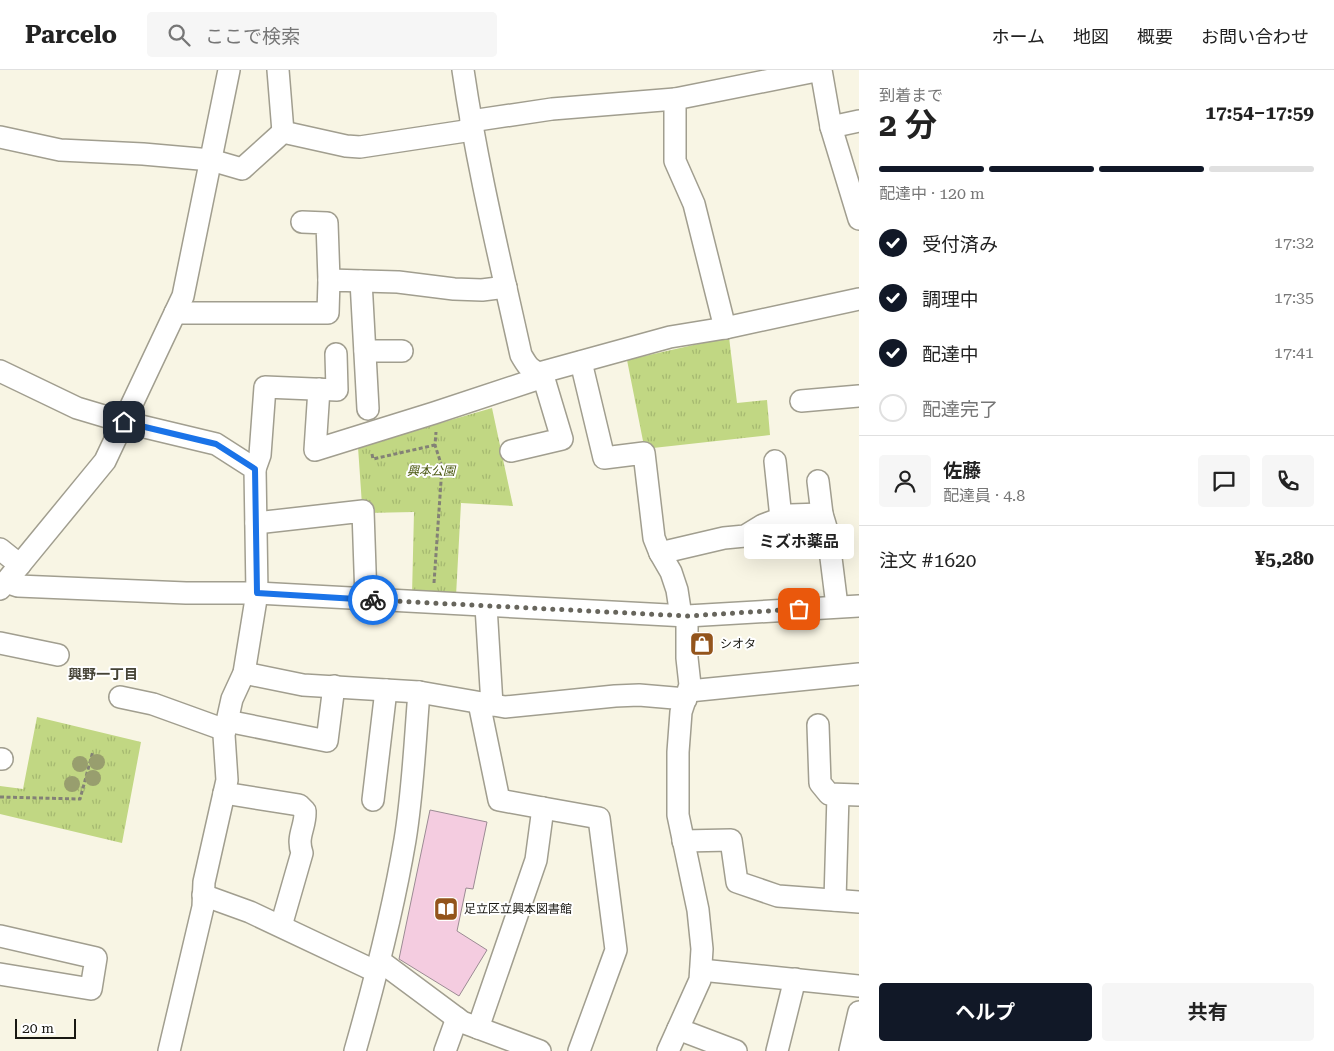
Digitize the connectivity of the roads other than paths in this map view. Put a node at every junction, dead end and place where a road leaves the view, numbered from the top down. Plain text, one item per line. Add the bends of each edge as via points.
1 (229, 70) edge
2 (278, 70) edge
3 (463, 70) edge
4 (821, 70) edge
5 (675, 99) junction
6 (859, 121) edge
7 (471, 126) junction
8 (831, 127) junction
9 (283, 132) junction
10 (0, 137) edge
11 (211, 160) junction
12 (858, 214) edge
13 (302, 222) dead end
14 (329, 280) junction
15 (361, 281) junction
16 (506, 287) junction
17 (859, 299) edge
18 (175, 313) junction
19 (725, 328) junction
20 (365, 351) junction
21 (402, 351) dead end
22 (336, 354) dead end
23 (581, 362) junction
24 (0, 371) edge
25 (539, 373) junction
26 (319, 390) junction
27 (859, 396) edge
28 (801, 401) dead end
29 (368, 409) dead end
30 (124, 422) junction
31 (511, 451) dead end
32 (776, 461) dead end
33 (255, 469) junction
34 (818, 481) dead end
35 (822, 514) junction
36 (781, 518) junction
37 (256, 523) junction
38 (0, 548) edge
39 (660, 554) junction
40 (20, 565) junction
41 (3, 585) edge
42 (257, 593) junction
43 (366, 599) junction
44 (486, 606) junction
45 (836, 606) junction
46 (859, 606) edge
47 (684, 616) junction
48 (0, 644) edge
49 (58, 655) dead end
50 (244, 673) junction
51 (859, 674) edge
52 (334, 686) junction
53 (386, 690) junction
54 (419, 692) junction
55 (687, 695) junction
56 (120, 697) dead end
57 (486, 704) junction
58 (818, 725) dead end
59 (226, 726) junction
60 (224, 793) junction
61 (849, 795) edge
62 (373, 800) dead end
63 (543, 808) junction
64 (682, 841) junction
65 (204, 894) junction
66 (835, 900) junction
67 (859, 902) edge
68 (281, 926) junction
69 (0, 936) edge
70 (379, 967) junction
71 (700, 970) junction
72 (0, 974) edge
73 (795, 979) junction
74 (859, 986) edge
75 (859, 1012) edge
76 (457, 1018) junction
77 (478, 1028) junction
78 (678, 1029) junction
79 (168, 1051) edge
80 (355, 1051) edge
81 (445, 1051) edge
82 (540, 1051) edge
83 (579, 1051) edge
84 (668, 1051) edge
85 (736, 1051) edge
86 (777, 1051) edge
87 (850, 1051) edge

1 - 11 street
2 - 9 street
3 - 7 street
4 - 5 street
4 - 8 street
5 - 7 street via 552,109
5 - 19 street via 675,161 694,204
6 - 8 street
7 - 9 street via 360,147
7 - 16 street
8 - 12 street
9 - 11 street via 242,169
10 - 11 street via 60,150
11 - 18 street via 183,296
13 - 14 street via 327,223
14 - 15 street
14 - 18 street via 328,313
15 - 16 street via 454,289
15 - 20 street
16 - 25 street via 521,355 528,368
17 - 19 street
18 - 30 street
19 - 23 street via 670,337
20 - 21 street
20 - 29 street
22 - 26 street via 337,390
23 - 25 street
23 - 39 street via 604,458 644,453 654,538
24 - 30 street via 77,408
25 - 26 street via 536,379 315,450
25 - 31 street via 544,379 562,439
26 - 33 street via 265,387 260,455
27 - 28 street
30 - 33 street via 216,444
30 - 40 street via 104,461
32 - 36 street
33 - 37 street
34 - 35 street
35 - 36 street
35 - 45 street via 828,534
36 - 39 street via 745,536
37 - 42 street
37 - 43 street via 363,511
38 - 40 street
39 - 47 street via 672,572
40 - 41 street
41 - 42 street
42 - 43 street
42 - 50 street
43 - 44 street
44 - 47 street
44 - 57 street
45 - 46 street
45 - 47 street
47 - 55 street via 690,686
48 - 49 street
50 - 52 street via 303,685
50 - 59 street via 232,699
51 - 55 street
52 - 53 street
52 - 59 street via 327,741
53 - 54 street
53 - 62 street
54 - 57 street
54 - 70 street via 405,840
55 - 57 street via 615,696 505,707
55 - 64 street via 678,752 678,815
56 - 59 street
57 - 63 street via 499,800
58 - 61 street via 820,783 828,794
59 - 60 street via 227,780
60 - 65 street
60 - 68 street via 299,805 305,811 298,843 302,853
61 - 66 street
63 - 77 street via 536,860
63 - 83 street via 599,818 616,950
64 - 66 street via 731,840 737,882 778,896
64 - 71 street via 698,910 702,950
65 - 68 street
65 - 79 street
66 - 67 street
68 - 70 street
69 - 72 street via 96,958 91,989
70 - 76 street
70 - 80 street
71 - 73 street
71 - 78 street via 700,980
73 - 74 street
73 - 86 street
75 - 87 street
76 - 77 street
76 - 81 street
77 - 82 street
78 - 84 street
78 - 85 street

